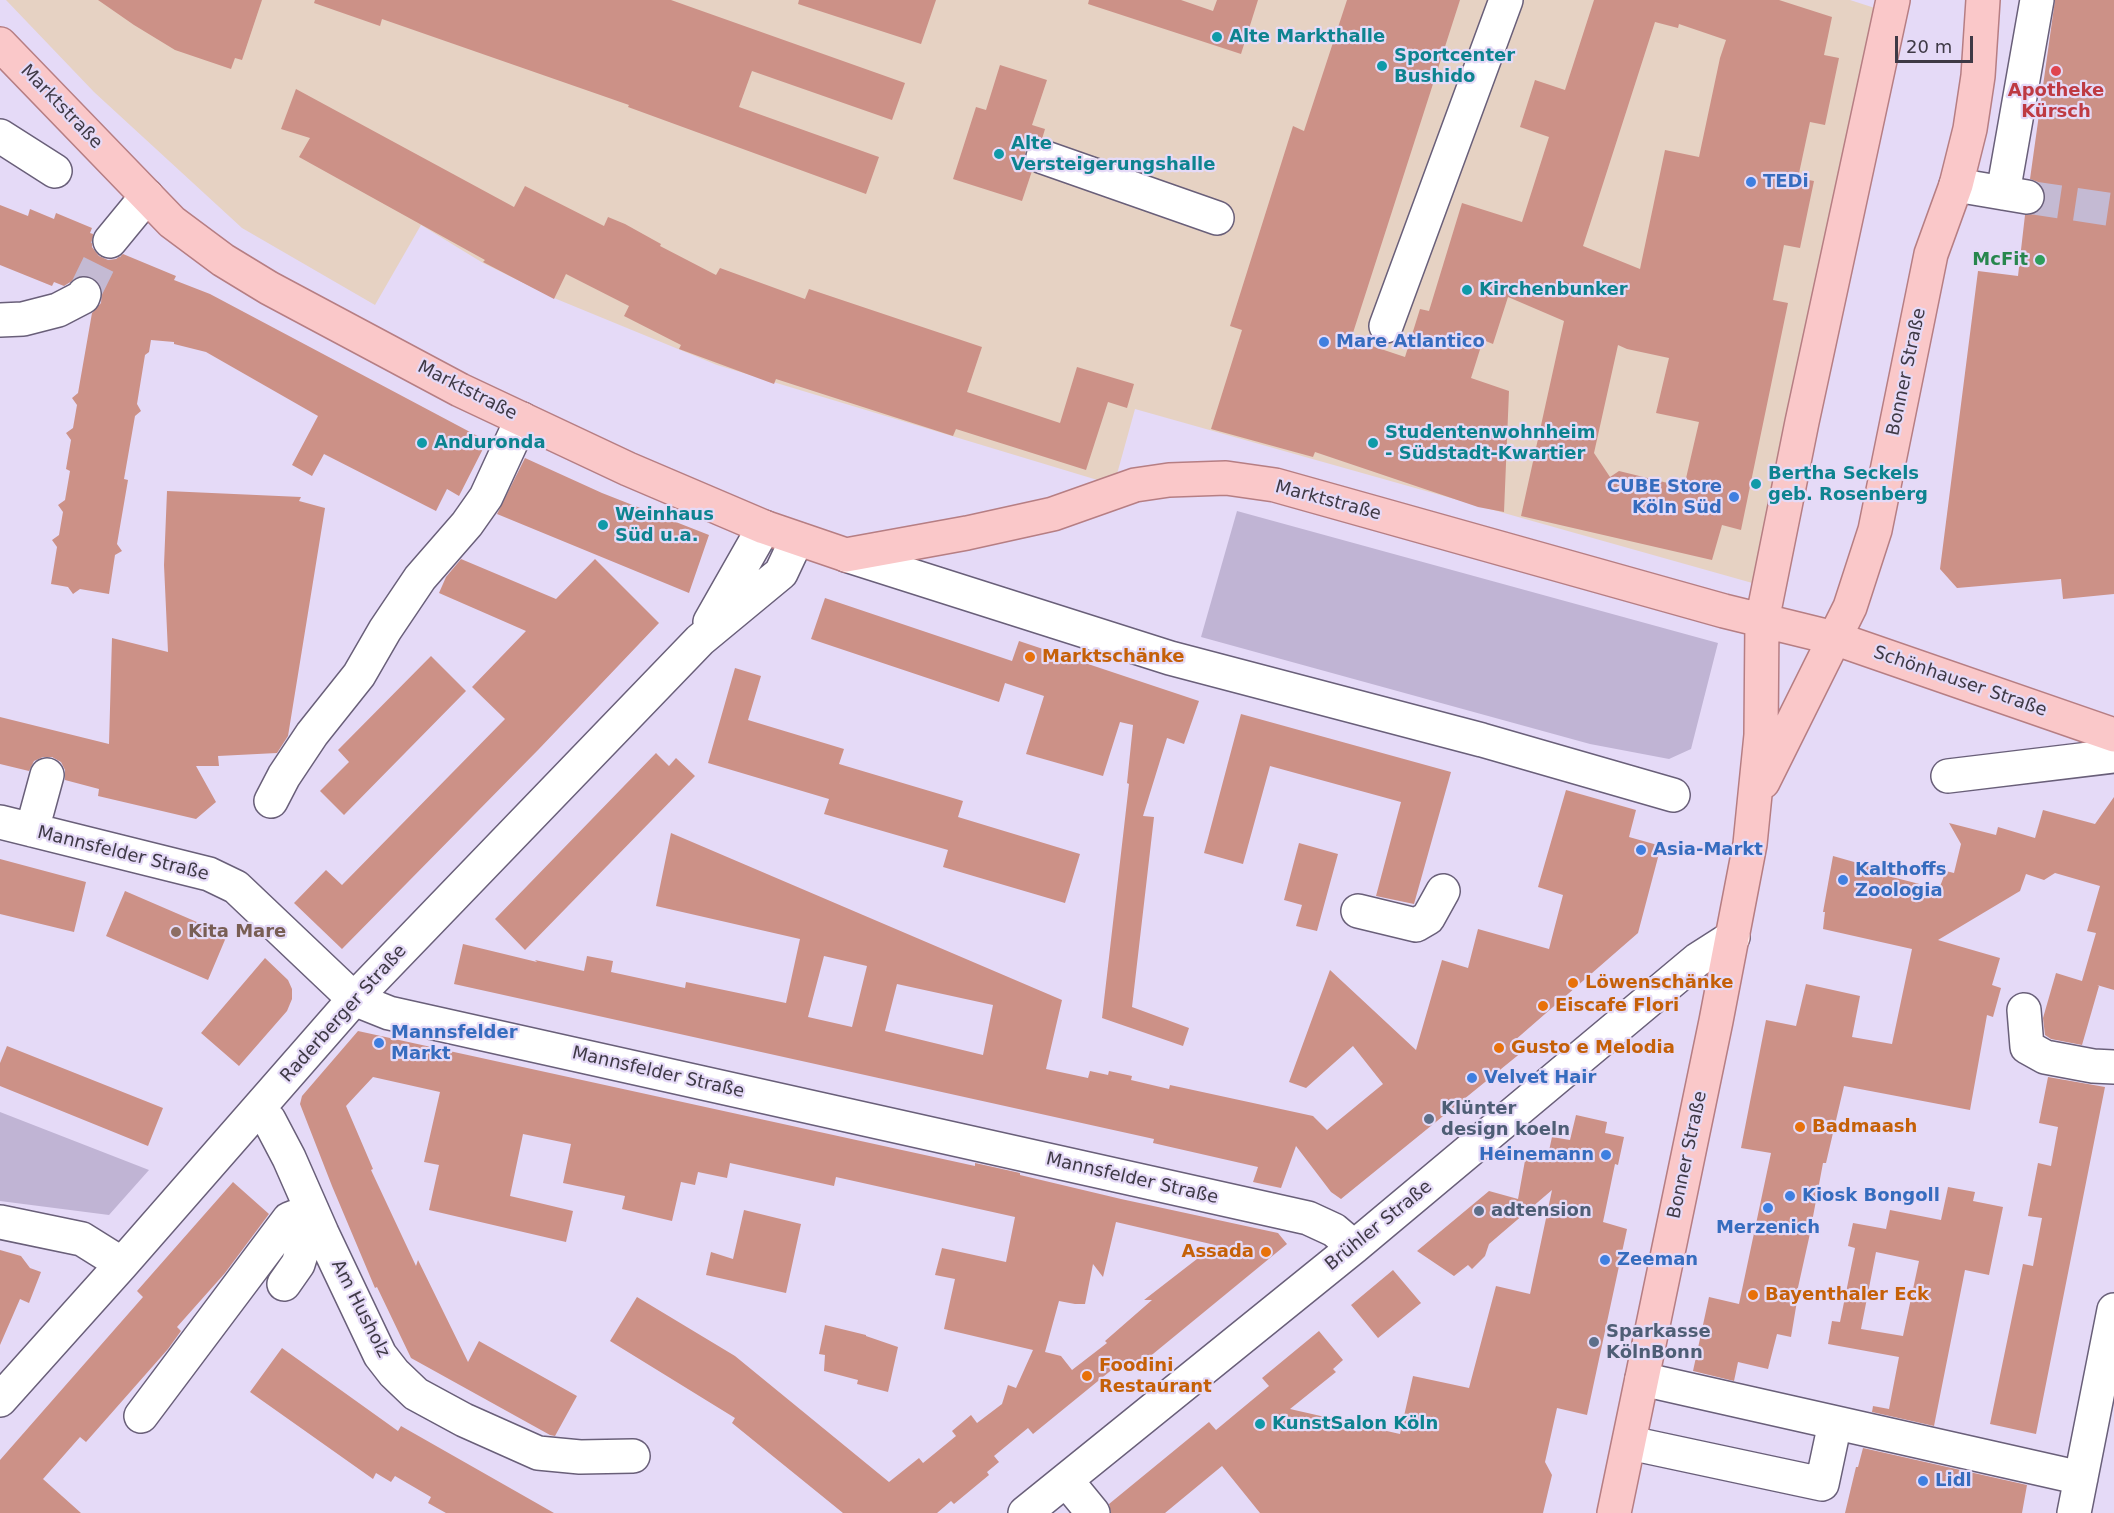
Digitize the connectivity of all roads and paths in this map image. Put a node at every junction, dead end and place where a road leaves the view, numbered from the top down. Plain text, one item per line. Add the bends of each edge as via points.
1 (1506, 0) edge
2 (1893, 0) edge
3 (1983, 0) edge
4 (2037, 0) edge
5 (0, 44) edge
6 (0, 136) edge
7 (1043, 157) dead end
8 (55, 171) dead end
9 (1956, 185) junction
10 (147, 196) junction
11 (1217, 218) dead end
12 (110, 241) tunnel mouth
13 (84, 294) tunnel mouth
14 (0, 320) edge
15 (1386, 326) dead end
16 (522, 419) junction
17 (764, 527) junction
18 (797, 539) junction
19 (846, 555) junction
20 (1762, 621) junction
21 (1819, 634) junction
22 (700, 640) junction
23 (2114, 735) edge
24 (2114, 756) edge
25 (47, 775) dead end
26 (1948, 776) dead end
27 (1673, 795) dead end
28 (1756, 797) junction
29 (271, 801) dead end
30 (0, 822) edge
31 (32, 830) junction
32 (1443, 891) dead end
33 (1358, 911) dead end
34 (1733, 937) junction
35 (354, 999) junction
36 (2024, 1010) dead end
37 (2114, 1067) edge
38 (257, 1110) junction
39 (0, 1222) edge
40 (317, 1222) junction
41 (1354, 1247) junction
42 (122, 1264) junction
43 (284, 1284) dead end
44 (2114, 1310) edge
45 (2110, 1361) edge
46 (1642, 1379) junction
47 (0, 1400) edge
48 (141, 1416) dead end
49 (1835, 1423) junction
50 (1630, 1443) junction
51 (633, 1456) dead end
52 (2081, 1478) junction
53 (1066, 1480) junction
54 (1025, 1513) edge
55 (1093, 1513) edge
56 (1614, 1513) edge
57 (2074, 1513) edge

1 - 15 street
2 - 20 main road, Bonner Straße
3 - 9 main road, Bonner Straße via 1970,129
4 - 9 street via 2015,195
5 - 10 main road, Marktstraße
6 - 8 street
7 - 11 street
9 - 21 main road, Bonner Straße via 1931,254 1875,530 1850,607
10 - 12 street
10 - 16 main road, Marktstraße via 172,222 269,288
13 - 14 street via 58,310 23,320
16 - 17 main road, Marktstraße
16 - 29 street via 486,497 420,578 359,675 312,734
17 - 18 main road, Marktstraße
17 - 22 street, Raderberger Straße
18 - 19 main road, Marktstraße
18 - 22 street, Raderberger Straße via 781,573
19 - 20 main road, Marktstraße via 1053,514 1135,485 1226,478 1275,485
19 - 27 street, Marktstraße via 1189,664 1482,740
20 - 21 main road, Marktstraße
20 - 28 main road, Bonner Straße
21 - 23 main road, Schönhauser Straße
21 - 28 main road, Bonner Straße
22 - 35 street, Raderberger Straße
24 - 26 street
25 - 31 street
28 - 34 main road, Bonner Straße
30 - 31 street, Mannsfelder Straße
31 - 35 street, Mannsfelder Straße via 209,874 236,887
32 - 33 street via 1428,918 1416,925
34 - 41 street, Brühler Straße via 1697,960
34 - 46 main road, Bonner Straße
35 - 38 street, Raderberger Straße
35 - 41 street, Mannsfelder Straße via 400,1015 1308,1218 1334,1230
36 - 37 street via 2027,1047 2044,1057
38 - 40 street, Am Husholz via 269,1120
38 - 42 street, Raderberger Straße
39 - 42 street via 82,1239
40 - 43 street
40 - 48 street via 289,1220
40 - 51 street, Am Husholz via 380,1354 416,1394 538,1453
41 - 53 street, Brühler Straße
42 - 47 street, Raderberger Straße
44 - 45 street
45 - 52 street
46 - 49 street
46 - 50 main road, Bonner Straße
49 - 50 street via 1822,1485
49 - 52 street
50 - 56 main road, Bonner Straße
52 - 57 street
53 - 54 street, Brühler Straße
53 - 55 street

